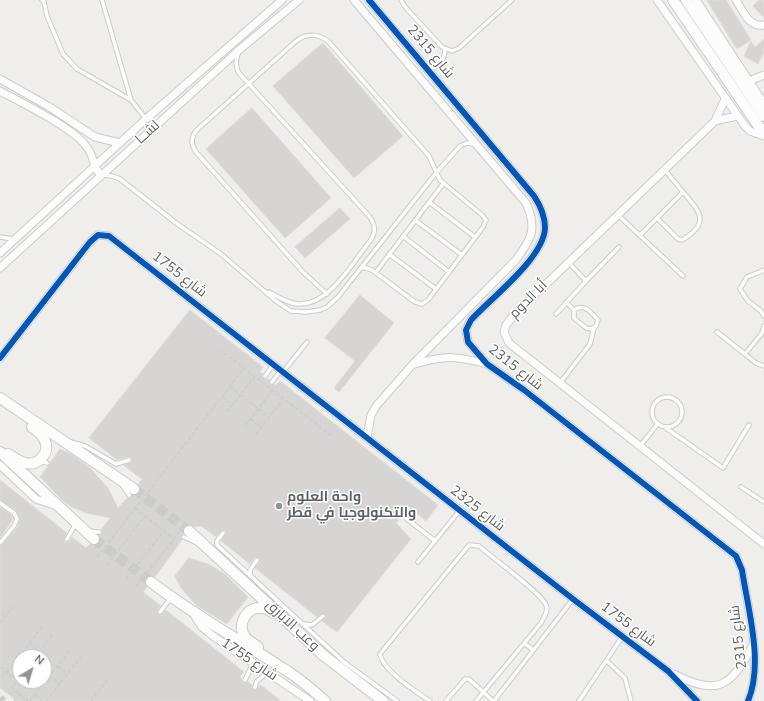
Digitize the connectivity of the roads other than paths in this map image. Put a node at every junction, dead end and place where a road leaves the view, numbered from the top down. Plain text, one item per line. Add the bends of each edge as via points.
1 (102, 0) edge
2 (282, 0) edge
3 (299, 0) edge
4 (354, 0) edge
5 (369, 0) edge
6 (401, 0) edge
7 (512, 0) edge
8 (657, 0) edge
9 (673, 0) edge
10 (686, 0) edge
11 (696, 0) edge
12 (736, 0) edge
13 (44, 1) edge
14 (764, 25) edge
15 (445, 49) junction
16 (239, 50) junction
17 (428, 69) junction
18 (764, 74) edge
19 (0, 79) edge
20 (749, 81) junction
21 (248, 84) junction
22 (0, 91) edge
23 (726, 99) junction
24 (132, 100) junction
25 (764, 104) edge
26 (737, 116) junction
27 (764, 116) edge
28 (146, 119) junction
29 (715, 121) junction
30 (764, 135) edge
31 (120, 143) junction
32 (477, 144) junction
33 (94, 168) junction
34 (664, 169) junction
35 (436, 173) junction
36 (101, 176) junction
37 (443, 184) junction
38 (683, 192) junction
39 (429, 202) junction
40 (618, 214) junction
41 (657, 218) junction
42 (415, 220) junction
43 (640, 235) junction
44 (403, 236) junction
45 (0, 237) edge
46 (475, 237) junction
47 (14, 239) junction
48 (619, 247) dead end
49 (0, 253) edge
50 (390, 254) junction
51 (462, 255) junction
52 (568, 262) junction
53 (0, 268) edge
54 (361, 268) junction
55 (764, 270) edge
56 (376, 272) junction
57 (449, 272) junction
58 (683, 276) dead end
59 (586, 281) junction
60 (436, 289) junction
61 (264, 290) junction
62 (327, 294) junction
63 (566, 302) junction
64 (574, 310) junction
65 (556, 314) dead end
66 (764, 316) edge
67 (764, 326) edge
68 (594, 328) junction
69 (717, 332) dead end
70 (307, 342) dead end
71 (745, 354) junction
72 (0, 358) edge
73 (414, 364) junction
74 (487, 364) junction
75 (273, 365) junction
76 (764, 366) edge
77 (282, 371) junction
78 (265, 376) dead end
79 (272, 382) dead end
80 (560, 383) junction
81 (0, 398) edge
82 (12, 408) junction
83 (657, 425) junction
84 (749, 425) dead end
85 (666, 428) junction
86 (367, 437) junction
87 (61, 440) junction
88 (640, 446) junction
89 (0, 448) edge
90 (0, 452) edge
91 (129, 460) dead end
92 (0, 465) edge
93 (741, 487) dead end
94 (132, 492) tunnel mouth
95 (764, 502) edge
96 (0, 503) edge
97 (57, 506) junction
98 (460, 510) junction
99 (407, 519) dead end
100 (76, 524) junction
101 (187, 530) tunnel mouth
102 (223, 533) dead end
103 (96, 536) tunnel mouth
104 (67, 539) dead end
105 (435, 541) junction
106 (0, 543) edge
107 (764, 544) edge
108 (257, 560) dead end
109 (418, 562) dead end
110 (251, 577) junction
111 (155, 583) tunnel mouth
112 (171, 598) junction
113 (573, 599) junction
114 (160, 612) dead end
115 (193, 612) junction
116 (323, 616) dead end
117 (287, 622) junction
118 (301, 624) junction
119 (622, 637) junction
120 (524, 643) junction
121 (754, 645) junction
122 (534, 650) junction
123 (607, 661) junction
124 (253, 663) junction
125 (668, 671) junction
126 (267, 672) junction
127 (289, 672) junction
128 (245, 680) dead end
129 (255, 687) dead end
130 (483, 692) junction
131 (310, 701) edge
132 (325, 701) edge
133 (383, 701) edge
134 (397, 701) edge
135 (430, 701) edge
136 (446, 701) edge
137 (476, 701) edge
138 (494, 701) edge
139 (579, 701) edge
140 (631, 701) edge
141 (697, 701) edge
142 (748, 701) edge

1 - 24 lane
2 - 28 street, لشــا
3 - 16 street, لشــا
4 - 32 street, شارع 2315
5 - 17 street, شارع 2315
6 - 15 lane
7 - 15 lane via 459,48 452,51
8 - 23 street
9 - 30 street
10 - 27 street
11 - 20 street
12 - 14 street via 752,24
13 - 24 lane via 62,54 76,69
15 - 17 lane via 441,63 435,68
16 - 21 lane via 236,63 238,72
16 - 36 street, لشــا
17 - 74 street, شارع 2315 via 534,196 544,220 544,234 538,249 526,265 471,320 466,330 468,342
18 - 20 street
19 - 31 street via 95,137
20 - 25 street
21 - 35 lane via 301,38 307,35 322,37 429,156
21 - 62 lane via 369,216 374,225 375,233 370,241
21 - 62 lane via 196,131 192,139 194,148 303,272
22 - 33 street via 81,140 90,151
23 - 26 street
23 - 29 street, أبا الدوم
24 - 28 lane
26 - 29 street
26 - 30 street via 748,130
28 - 31 street, لشــا
29 - 34 street, أبا الدوم
31 - 33 street, لشــا
32 - 35 lane via 467,143 460,146
32 - 73 street, شارع 2315 via 526,203 532,220 532,235 515,261
33 - 36 street
33 - 47 street, لشــا
34 - 38 lane
34 - 40 street, أبا الدوم
35 - 37 lane
35 - 54 lane
36 - 53 street, لشــا
36 - 61 lane via 120,179 221,254
37 - 39 lane
37 - 46 lane via 484,217 485,224
38 - 41 lane
38 - 41 lane via 700,211 701,218 700,224 687,237 678,239
39 - 42 lane
39 - 46 lane
40 - 43 lane
40 - 52 street, أبا الدوم
41 - 43 lane
42 - 44 lane
42 - 51 lane
43 - 58 lane
44 - 50 lane
44 - 57 lane
45 - 47 lane
46 - 51 lane
47 - 49 street, لشــا
48 - 59 lane
50 - 56 lane
50 - 60 lane
51 - 57 lane
52 - 59 lane
52 - 80 street, أبا الدوم via 513,316 504,332 509,343
54 - 56 lane via 370,268
54 - 61 lane via 332,303 314,312 291,311
55 - 66 lane via 747,277 740,290
56 - 60 lane via 418,304 425,303
57 - 60 lane
59 - 63 lane
61 - 62 lane via 296,304 314,302
63 - 64 lane
63 - 65 lane
64 - 68 lane via 574,318 580,324 586,328
64 - 68 lane via 585,307 592,313 598,320
67 - 71 lane via 762,333
68 - 80 lane via 590,344
69 - 71 lane
70 - 77 lane
71 - 76 lane
72 - 75 street, شارع 1755 via 90,242 101,235 113,239
73 - 74 street, شارع 2315 via 457,356
73 - 86 street, شارع 2315 via 372,412
74 - 121 street, شارع 2315 via 736,556 742,570
75 - 77 street, شارع 1755
75 - 78 lane
77 - 79 lane
77 - 86 street, شارع 1755
80 - 88 street, أبا الدوم
81 - 82 street
82 - 87 street
82 - 89 street via 44,438 46,459 31,464 21,462
83 - 85 lane
83 - 85 lane via 653,419 655,402 660,398 671,398 680,406 682,416
83 - 88 lane
84 - 85 lane via 723,468
86 - 98 street, شارع 2325
87 - 91 lane via 85,446 116,464
87 - 94 street via 119,478
88 - 107 street, أبا الدوم
90 - 97 street
92 - 97 street via 36,499
93 - 95 lane
96 - 106 lane via 14,513 17,519
97 - 100 street
98 - 105 lane
98 - 113 street, شارع 2325
99 - 105 lane
100 - 103 street
100 - 104 lane
101 - 117 street, وعب الابارق
102 - 110 lane via 217,545
105 - 109 lane
108 - 110 lane via 250,570
110 - 118 lane
111 - 112 street
112 - 114 lane
112 - 115 street
113 - 119 street, شارع 1755
113 - 122 lane
115 - 124 street, شارع 1755 via 206,631
115 - 127 street
116 - 118 lane via 312,625
117 - 127 street via 267,609 259,607 248,612 242,626 246,638
117 - 133 street, وعب الابارق via 328,659
118 - 134 lane via 344,662
119 - 123 lane
119 - 125 street, شارع 1755
120 - 122 lane
120 - 130 lane
120 - 135 lane via 541,623 546,613 546,604 485,551 474,545 466,546 380,654 386,667 415,692
121 - 125 street, شارع 2315 via 737,673 723,684 699,685
121 - 142 street, شارع 2315 via 756,676
122 - 138 lane
123 - 139 lane
123 - 140 lane via 625,678
124 - 126 street, شارع 1755
124 - 128 lane
125 - 141 street
126 - 129 lane via 257,681
126 - 131 street, شارع 1755
127 - 132 street
130 - 136 lane via 466,679
130 - 137 lane
130 - 138 lane

